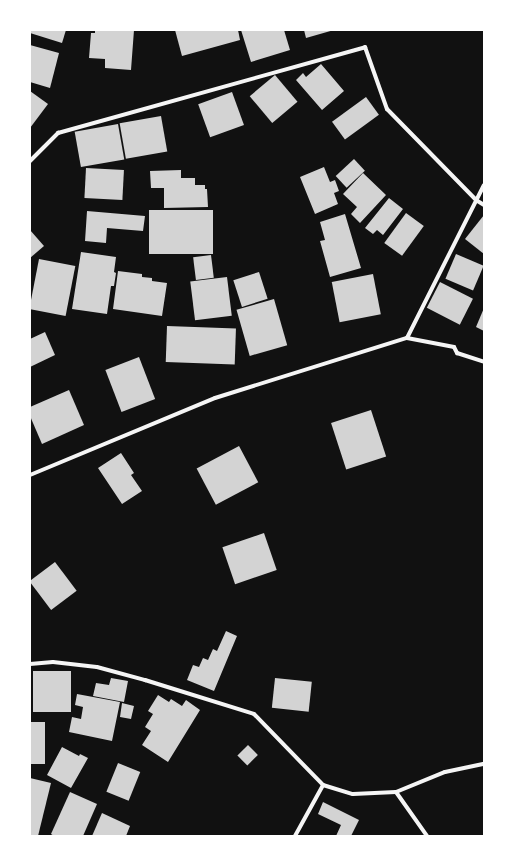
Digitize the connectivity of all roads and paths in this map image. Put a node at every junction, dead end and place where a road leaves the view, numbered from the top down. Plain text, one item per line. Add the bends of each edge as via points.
1 (30, 160) edge
2 (484, 185) edge
3 (476, 200) junction
4 (484, 205) edge
5 (407, 338) junction
6 (484, 362) edge
7 (30, 475) edge
8 (30, 664) edge
9 (484, 764) edge
10 (323, 785) junction
11 (396, 792) junction
12 (295, 836) edge
13 (427, 836) edge

1 - 3 street via 58,132 365,47 387,109
2 - 3 street
3 - 4 street
3 - 5 street
5 - 6 street via 454,347 457,353
5 - 7 street via 216,398
8 - 10 street via 53,662 97,667 254,714
9 - 11 street via 445,772
10 - 11 street via 353,794
10 - 12 street
11 - 13 street

